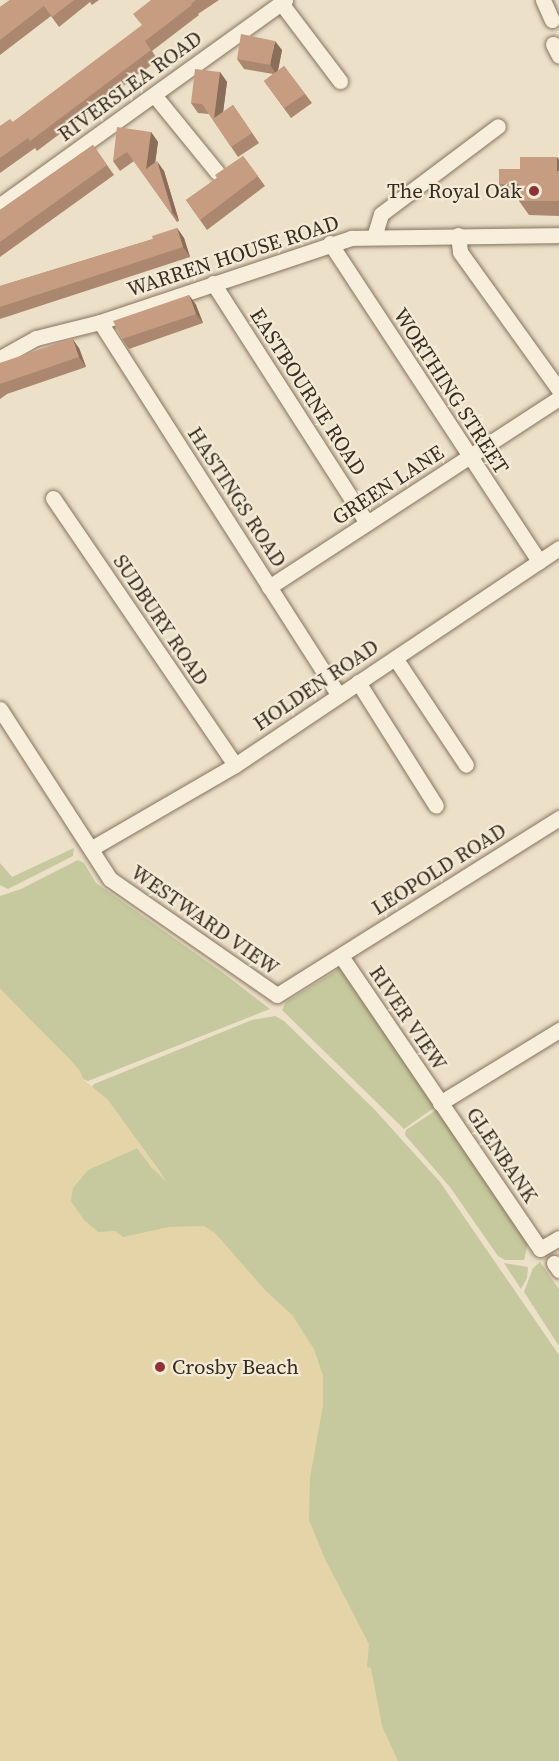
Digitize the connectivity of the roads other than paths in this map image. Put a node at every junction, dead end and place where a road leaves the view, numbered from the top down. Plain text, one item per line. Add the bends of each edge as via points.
1 (543, 0) edge
2 (283, 1) edge
3 (552, 20) dead end
4 (340, 81) dead end
5 (155, 96) junction
6 (498, 126) dead end
7 (217, 172) edge
8 (0, 206) edge
9 (458, 235) junction
10 (559, 235) edge
11 (375, 237) junction
12 (330, 243) junction
13 (213, 283) junction
14 (100, 322) junction
15 (0, 358) edge
16 (559, 390) edge
17 (559, 398) edge
18 (469, 457) junction
19 (53, 498) dead end
20 (367, 523) junction
21 (559, 548) edge
22 (539, 561) junction
23 (269, 586) junction
24 (395, 658) junction
25 (358, 682) junction
26 (339, 695) junction
27 (0, 709) edge
28 (235, 765) junction
29 (466, 765) dead end
30 (436, 806) dead end
31 (559, 818) edge
32 (92, 848) junction
33 (341, 956) junction
34 (277, 995) joint
35 (559, 1030) edge
36 (440, 1103) junction
37 (556, 1240) edge

1 - 3 street
2 - 4 street
2 - 5 street, RIVERSLEA ROAD
5 - 7 street
5 - 8 street, RIVERSLEA ROAD
6 - 11 street via 381,214
9 - 10 street, WARREN HOUSE ROAD
9 - 11 street, WARREN HOUSE ROAD
9 - 16 street via 460,252
11 - 12 street, WARREN HOUSE ROAD
12 - 13 street, WARREN HOUSE ROAD
12 - 18 street, WORTHING STREET
13 - 14 street, WARREN HOUSE ROAD
13 - 20 street, EASTBOURNE ROAD
14 - 15 street, WARREN HOUSE ROAD via 36,338
14 - 23 street, HASTINGS ROAD
17 - 18 street, GREEN LANE
18 - 20 street, GREEN LANE
18 - 22 street, WORTHING STREET
19 - 28 street, SUDBURY ROAD
20 - 23 street, GREEN LANE
21 - 22 street, HOLDEN ROAD
22 - 24 street, HOLDEN ROAD
23 - 26 street, HASTINGS ROAD
24 - 25 street, HOLDEN ROAD
24 - 29 street
25 - 26 street, HOLDEN ROAD
25 - 30 street
26 - 28 street, HOLDEN ROAD
27 - 32 street, WESTWARD VIEW
28 - 32 street, HOLDEN ROAD
31 - 33 street, LEOPOLD ROAD
32 - 34 street, WESTWARD VIEW via 110,879
33 - 34 street, LEOPOLD ROAD
33 - 36 street, RIVER VIEW
35 - 36 street
36 - 37 street, GLENBANK via 540,1250

